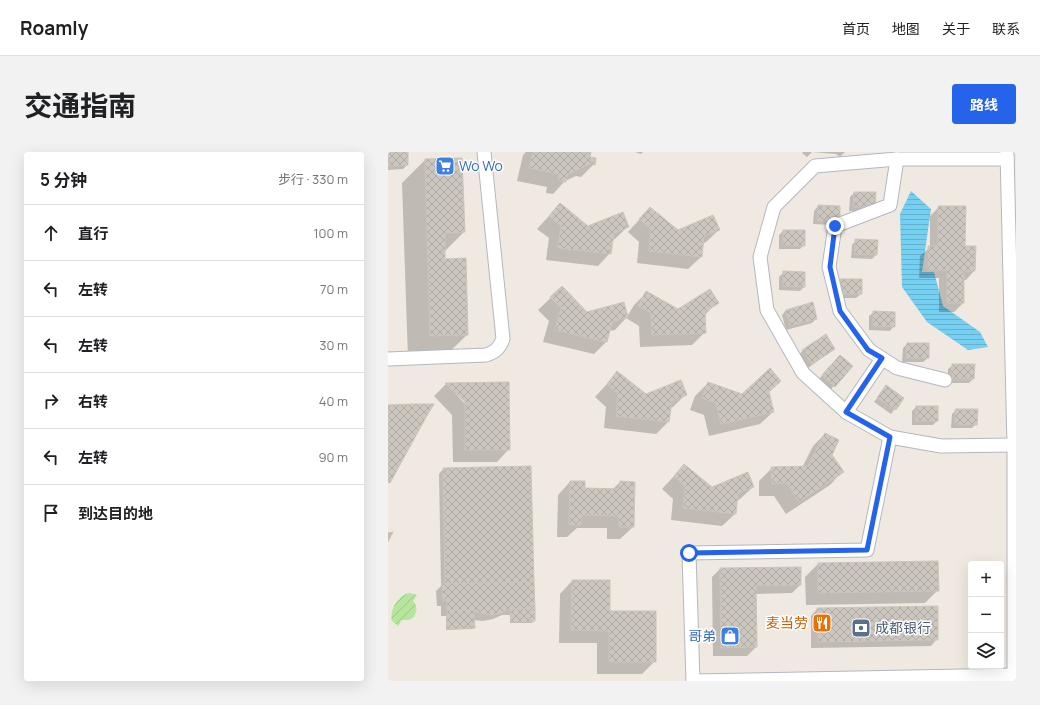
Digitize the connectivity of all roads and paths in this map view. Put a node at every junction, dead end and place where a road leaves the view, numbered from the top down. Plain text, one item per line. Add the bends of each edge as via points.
1 (484, 152) edge
2 (1007, 155) edge
3 (897, 159) junction
4 (882, 358) junction
5 (388, 359) edge
6 (945, 380) dead end
7 (846, 412) junction
8 (890, 437) junction
9 (1014, 445) junction
10 (1015, 677) edge
11 (693, 681) edge

1 - 5 street via 503,339 499,348 486,355
2 - 3 street
2 - 9 street
3 - 4 street via 890,205 835,226 830,267 840,311 868,350
3 - 7 street via 815,166 774,207 760,256 767,310 803,373
4 - 6 street via 897,368
4 - 7 street
7 - 8 street
8 - 9 street via 941,446
8 - 11 street via 867,550 689,553
9 - 10 street
10 - 11 street

